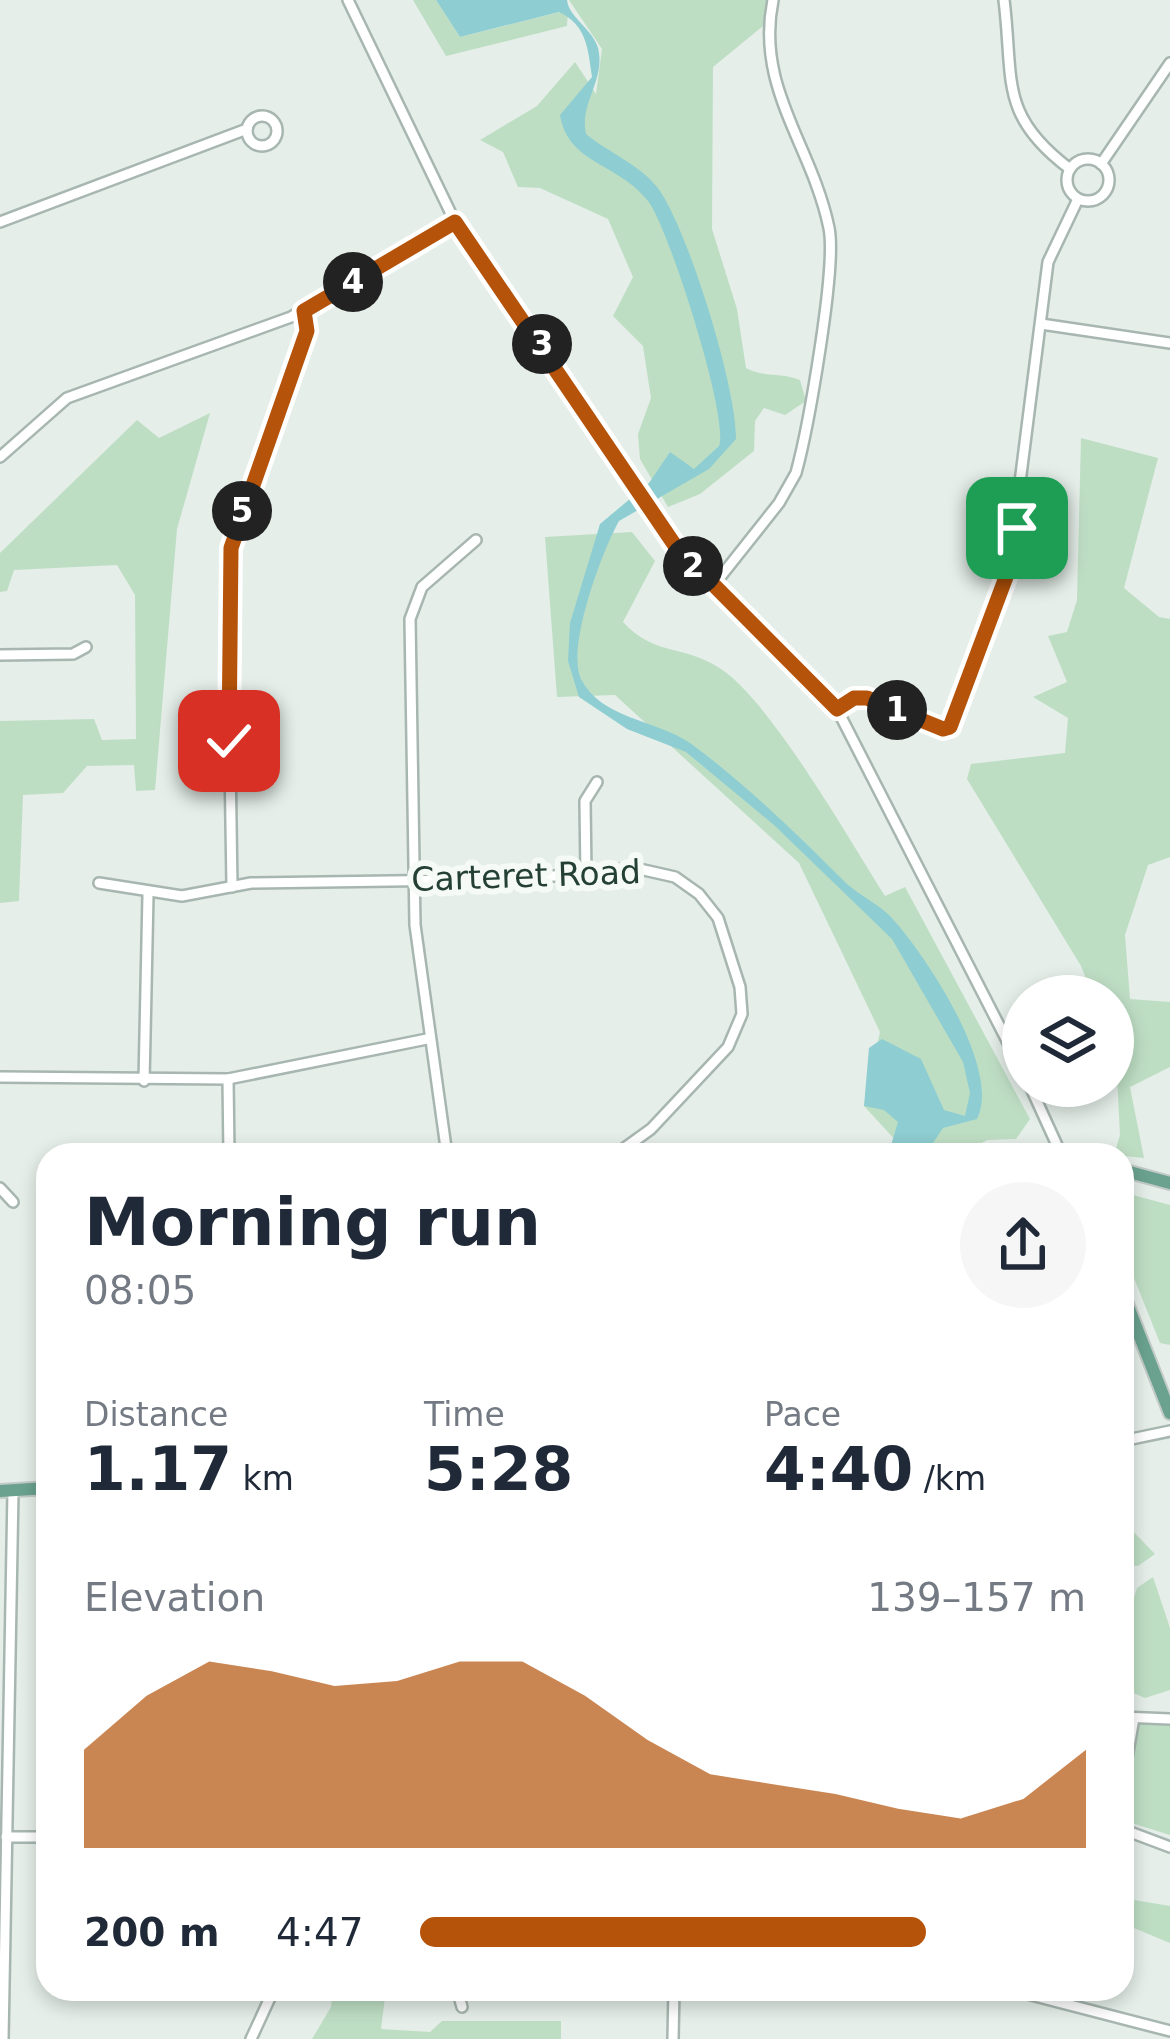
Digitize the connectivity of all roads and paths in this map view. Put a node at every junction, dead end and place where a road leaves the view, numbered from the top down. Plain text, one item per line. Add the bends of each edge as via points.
1 (348, 0) edge
2 (773, 0) edge
3 (1004, 0) edge
4 (1170, 63) edge
5 (247, 128) dead end
6 (1101, 164) junction
7 (1070, 169) junction
8 (1078, 199) junction
9 (0, 222) edge
10 (455, 222) junction
11 (304, 311) junction
12 (1041, 324) junction
13 (1170, 343) edge
14 (0, 457) edge
15 (476, 540) dead end
16 (714, 586) junction
17 (86, 647) dead end
18 (0, 655) edge
19 (837, 709) junction
20 (597, 782) dead end
21 (586, 874) junction
22 (412, 880) junction
23 (99, 883) dead end
24 (232, 887) junction
25 (148, 895) junction
26 (1002, 1031) edge
27 (427, 1040) junction
28 (0, 1077) edge
29 (228, 1079) junction
30 (144, 1081) junction
31 (1039, 1107) edge
32 (229, 1143) edge
33 (445, 1143) edge
34 (632, 1143) edge
35 (1055, 1143) edge
36 (1134, 1173) edge
37 (1170, 1183) edge
38 (0, 1188) edge
39 (13, 1202) dead end
40 (1134, 1333) edge
41 (1170, 1413) edge
42 (1170, 1431) edge
43 (1134, 1438) edge
44 (36, 1490) edge
45 (6, 1491) edge
46 (1134, 1717) edge
47 (1170, 1719) edge
48 (1134, 1834) edge
49 (6, 1838) junction
50 (36, 1838) edge
51 (1170, 1847) edge
52 (268, 2001) edge
53 (460, 2001) edge
54 (674, 2001) edge
55 (1054, 2001) edge
56 (461, 2007) dead end
57 (2, 2021) edge
58 (1170, 2031) edge
59 (3, 2039) edge
60 (251, 2039) edge
61 (673, 2039) edge

1 - 10 street
2 - 16 street via 770,68 827,220 831,260 796,473
3 - 7 street via 1013,102 1036,144
4 - 6 street
5 - 9 street
6 - 7 street via 1088,159
6 - 8 street via 1109,182 1103,195
7 - 8 street via 1067,182
8 - 12 street via 1054,242
10 - 11 street
10 - 16 street via 647,506
11 - 14 street via 67,398
11 - 24 street via 307,331 227,569
12 - 13 street
12 - 19 street via 1009,569 956,721 943,729 867,698
15 - 22 street via 422,587 412,609
16 - 19 street
17 - 18 street
19 - 26 street
20 - 21 street via 585,801
21 - 22 street, Carteret Road
21 - 34 street, Carteret Road via 644,868 699,894 724,932 742,999 728,1047
22 - 24 street, Carteret Road
22 - 27 street
23 - 25 street, Carteret Road
24 - 25 street, Carteret Road
25 - 30 street
27 - 29 street
27 - 33 street
28 - 30 street
29 - 30 street
29 - 32 street
31 - 35 street
36 - 37 main road
38 - 39 street
40 - 41 main road
42 - 43 street
44 - 45 main road
45 - 49 street
46 - 47 street
48 - 51 street
49 - 50 street
49 - 57 street
52 - 60 street
53 - 56 street
54 - 61 street
55 - 58 street
57 - 59 street

